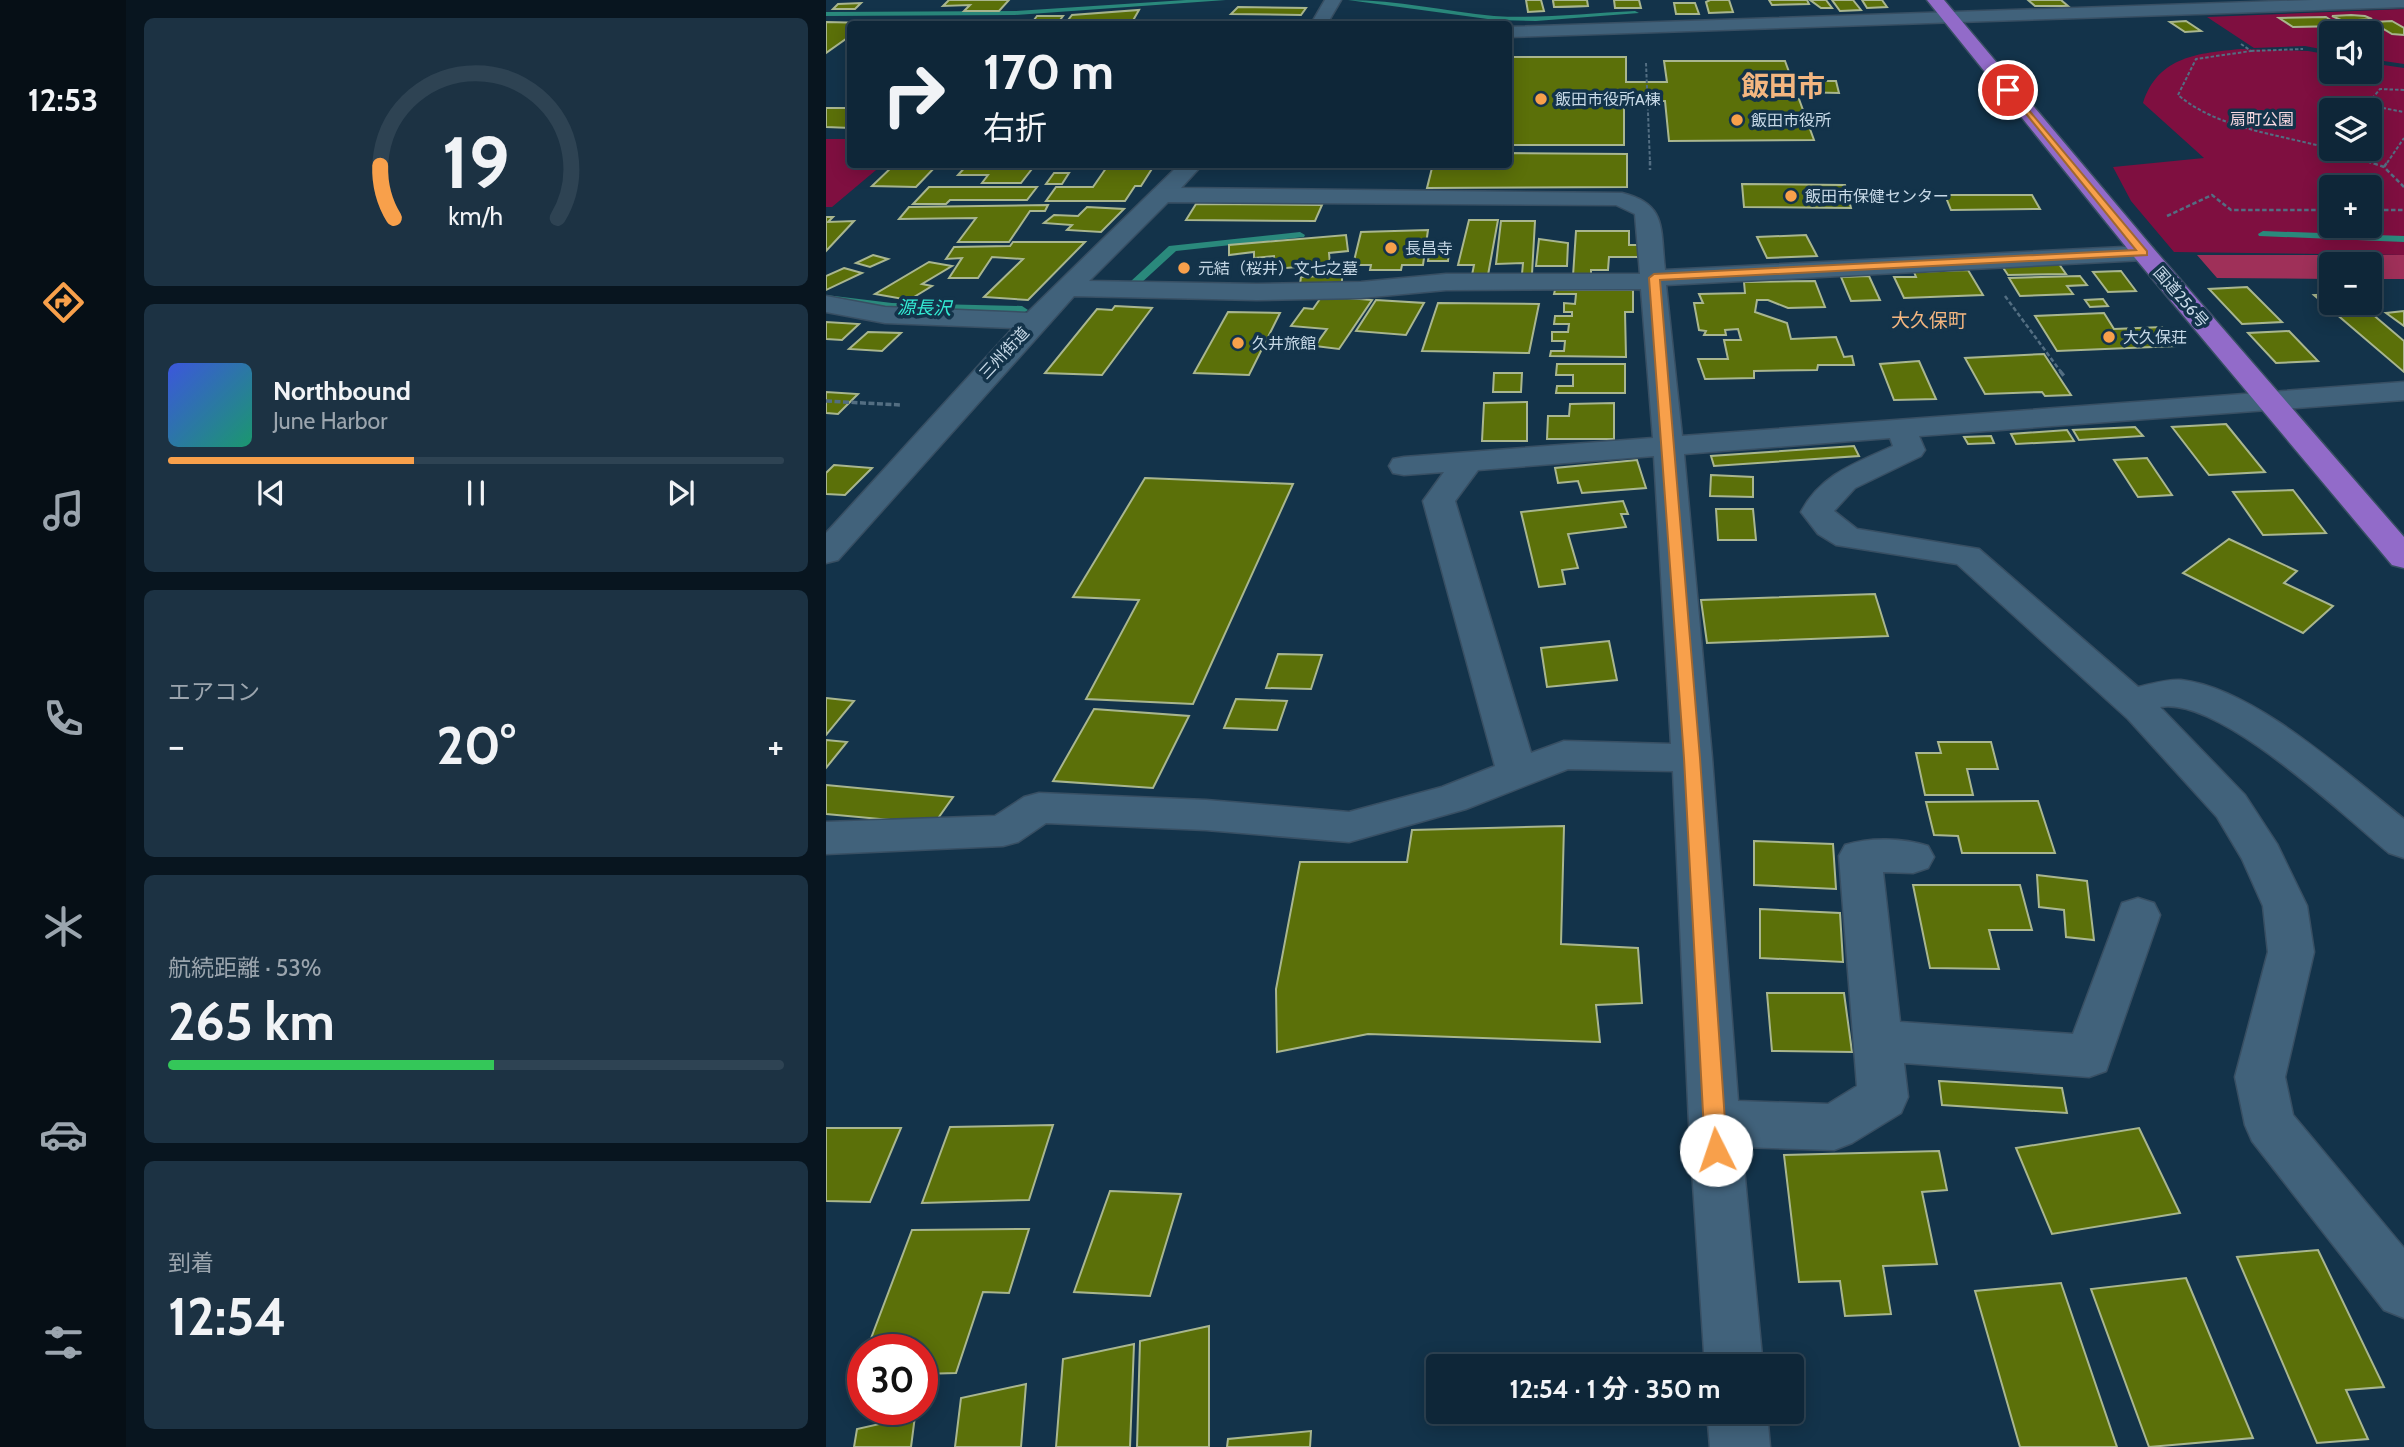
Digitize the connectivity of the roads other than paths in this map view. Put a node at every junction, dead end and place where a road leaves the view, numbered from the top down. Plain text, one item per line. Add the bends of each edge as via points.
1 (1333, 0) edge
2 (2404, 2) edge
3 (2241, 4) edge
4 (1942, 9) edge
5 (1321, 21) edge
6 (1512, 32) edge
7 (1190, 168) edge
8 (1164, 195) junction
9 (2144, 253) junction
10 (1654, 279) junction
11 (1067, 288) junction
12 (826, 304) edge
13 (1034, 321) junction
14 (2404, 391) edge
15 (2269, 401) junction
16 (1901, 428) junction
17 (1668, 444) junction
18 (1469, 460) junction
19 (1405, 466) dead end
20 (826, 553) edge
21 (2404, 558) edge
22 (2132, 701) junction
23 (1692, 758) junction
24 (1517, 774) junction
25 (826, 838) edge
26 (2404, 842) edge
27 (1913, 857) dead end
28 (2138, 915) dead end
29 (1878, 1041) junction
30 (1714, 1123) junction
31 (2404, 1291) edge
32 (1733, 1354) edge
33 (1738, 1424) edge
34 (1740, 1447) edge

1 - 5 street
2 - 3 street
3 - 4 street
4 - 6 street via 1646,20
4 - 9 highway, 国道256号
7 - 8 street, 三州街道
8 - 10 street via 1624,200 1643,207 1649,219
8 - 11 street, 三州街道
9 - 10 street
9 - 15 highway, 国道256号
10 - 11 street via 1446,282 1361,290 1256,292
10 - 17 street
11 - 13 street, 三州街道
12 - 13 street via 885,315
13 - 20 street, 三州街道
14 - 15 street
15 - 16 street
15 - 21 highway, 国道256号
16 - 17 street
16 - 22 street via 1910,450 1838,485 1822,498 1818,512 1829,527 1848,538 1967,556
17 - 18 street
17 - 23 street
18 - 19 street
18 - 24 street via 1439,501
22 - 26 street via 2180,692 2214,701 2285,748
22 - 31 street via 2231,806 2262,855 2285,906 2291,952 2260,1077 2270,1125
23 - 24 street via 1564,755
23 - 30 street
24 - 25 street via 1452,799 1349,827 1039,808 1003,831
27 - 29 street via 1860,856
28 - 29 street via 2089,1056
29 - 30 street via 1883,1097 1834,1127
30 - 32 street
33 - 34 street

